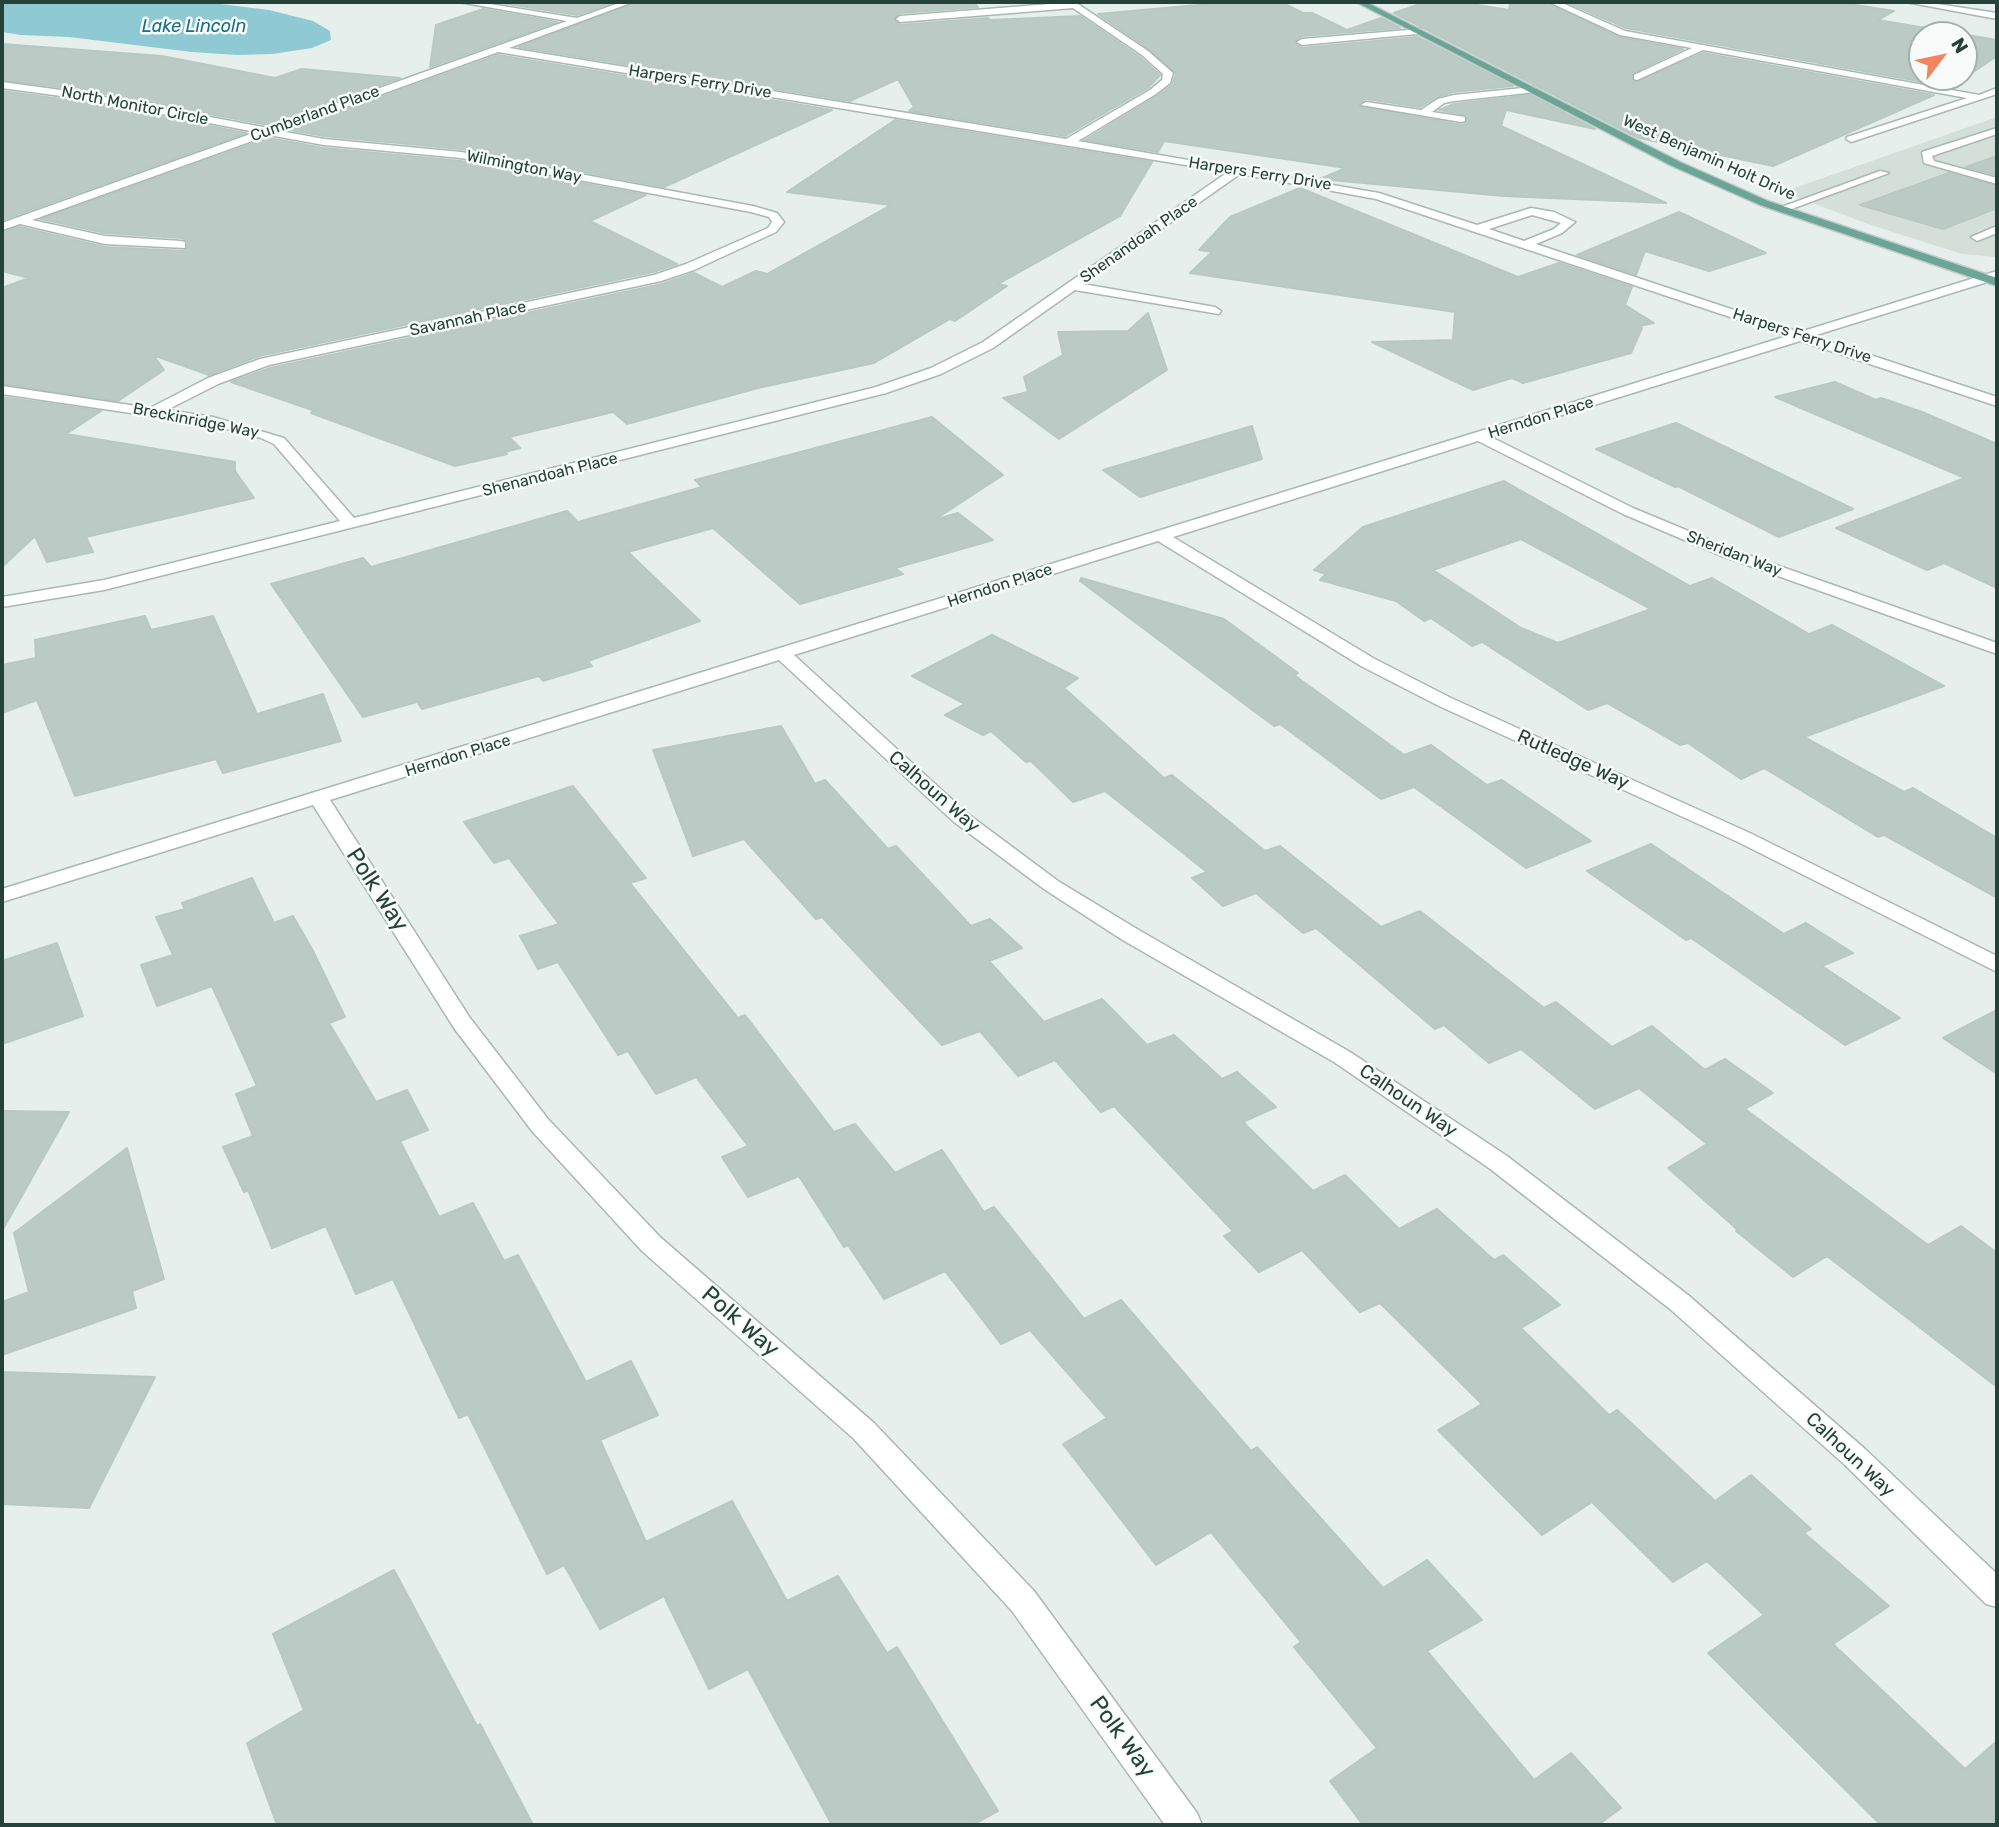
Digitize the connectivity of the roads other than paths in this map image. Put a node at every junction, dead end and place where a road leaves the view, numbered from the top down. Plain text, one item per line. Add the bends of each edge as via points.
1 (463, 2) edge
2 (629, 2) edge
3 (1360, 2) edge
4 (1553, 2) edge
5 (1910, 2) edge
6 (1072, 3) edge
7 (1997, 16) edge
8 (900, 19) dead end
9 (577, 20) junction
10 (1417, 31) junction
11 (1302, 42) dead end
12 (1703, 47) junction
13 (497, 49) junction
14 (1637, 77) dead end
15 (2, 85) edge
16 (1533, 90) junction
17 (1997, 91) edge
18 (1980, 97) junction
19 (1366, 105) dead end
20 (1423, 113) junction
21 (1461, 119) dead end
22 (268, 131) junction
23 (1997, 131) edge
24 (1851, 139) dead end
25 (1069, 142) junction
26 (1238, 170) junction
27 (1884, 173) dead end
28 (1997, 181) edge
29 (1782, 209) junction
30 (776, 219) joint
31 (21, 220) junction
32 (2, 227) edge
33 (1479, 228) junction
34 (1997, 229) edge
35 (1977, 237) dead end
36 (1525, 244) junction
37 (181, 245) dead end
38 (1994, 279) edge
39 (1074, 286) junction
40 (1215, 311) dead end
41 (1804, 335) junction
42 (2, 390) edge
43 (1997, 402) edge
44 (152, 412) junction
45 (1480, 437) junction
46 (351, 524) junction
47 (1159, 535) junction
48 (2, 602) edge
49 (1997, 649) edge
50 (784, 655) junction
51 (319, 799) junction
52 (2, 896) edge
53 (1997, 965) edge
54 (1997, 1594) edge
55 (1185, 1825) edge

1 - 9 street
2 - 9 street, Cumberland Place
3 - 10 main road, West Benjamin Holt Drive
4 - 12 street via 1612,30
5 - 7 street
6 - 8 street
6 - 25 street via 1168,74 1167,81 1153,92
9 - 13 street, Cumberland Place
10 - 11 street
10 - 16 main road, West Benjamin Holt Drive
12 - 14 street
12 - 18 street
13 - 22 street, Cumberland Place
13 - 25 street, Harpers Ferry Drive
15 - 22 street, North Monitor Circle
16 - 20 street via 1469,95 1441,102
16 - 29 main road, West Benjamin Holt Drive via 1676,164
17 - 18 street
18 - 24 street
19 - 20 street
20 - 21 street
22 - 30 street, Wilmington Way via 341,144 461,155 767,212
22 - 31 street, Cumberland Place
23 - 28 street via 1926,154 1929,163
25 - 26 street, Harpers Ferry Drive
26 - 33 street, Harpers Ferry Drive via 1379,196
26 - 39 street, Shenandoah Place
27 - 29 street
29 - 38 main road, West Benjamin Holt Drive
30 - 44 street, Savannah Place via 772,230 657,278 265,362
31 - 32 street, Cumberland Place
31 - 37 street via 105,240
33 - 36 street, Harpers Ferry Drive
33 - 36 street via 1531,211 1569,222
34 - 35 street
36 - 41 street, Harpers Ferry Drive
38 - 41 street, Herndon Place
39 - 40 street, Shenandoah Place
39 - 46 street, Shenandoah Place via 964,359 881,390
41 - 43 street, Harpers Ferry Drive
41 - 45 street, Herndon Place
42 - 44 street, Breckinridge Way
44 - 46 street, Breckinridge Way via 251,429 279,441
45 - 47 street, Herndon Place
45 - 49 street, Sheridan Way via 1628,511 1728,553
46 - 48 street, Shenandoah Place via 104,585
47 - 50 street, Herndon Place
47 - 53 street, Rutledge Way via 1367,663 1745,838
50 - 51 street, Herndon Place
50 - 54 street, Calhoun Way via 961,818 1051,885 1342,1057 1498,1162 1679,1302 1855,1457
51 - 52 street, Herndon Place
51 - 55 street, Polk Way via 462,1023 540,1125 651,1244 864,1431 1023,1601

